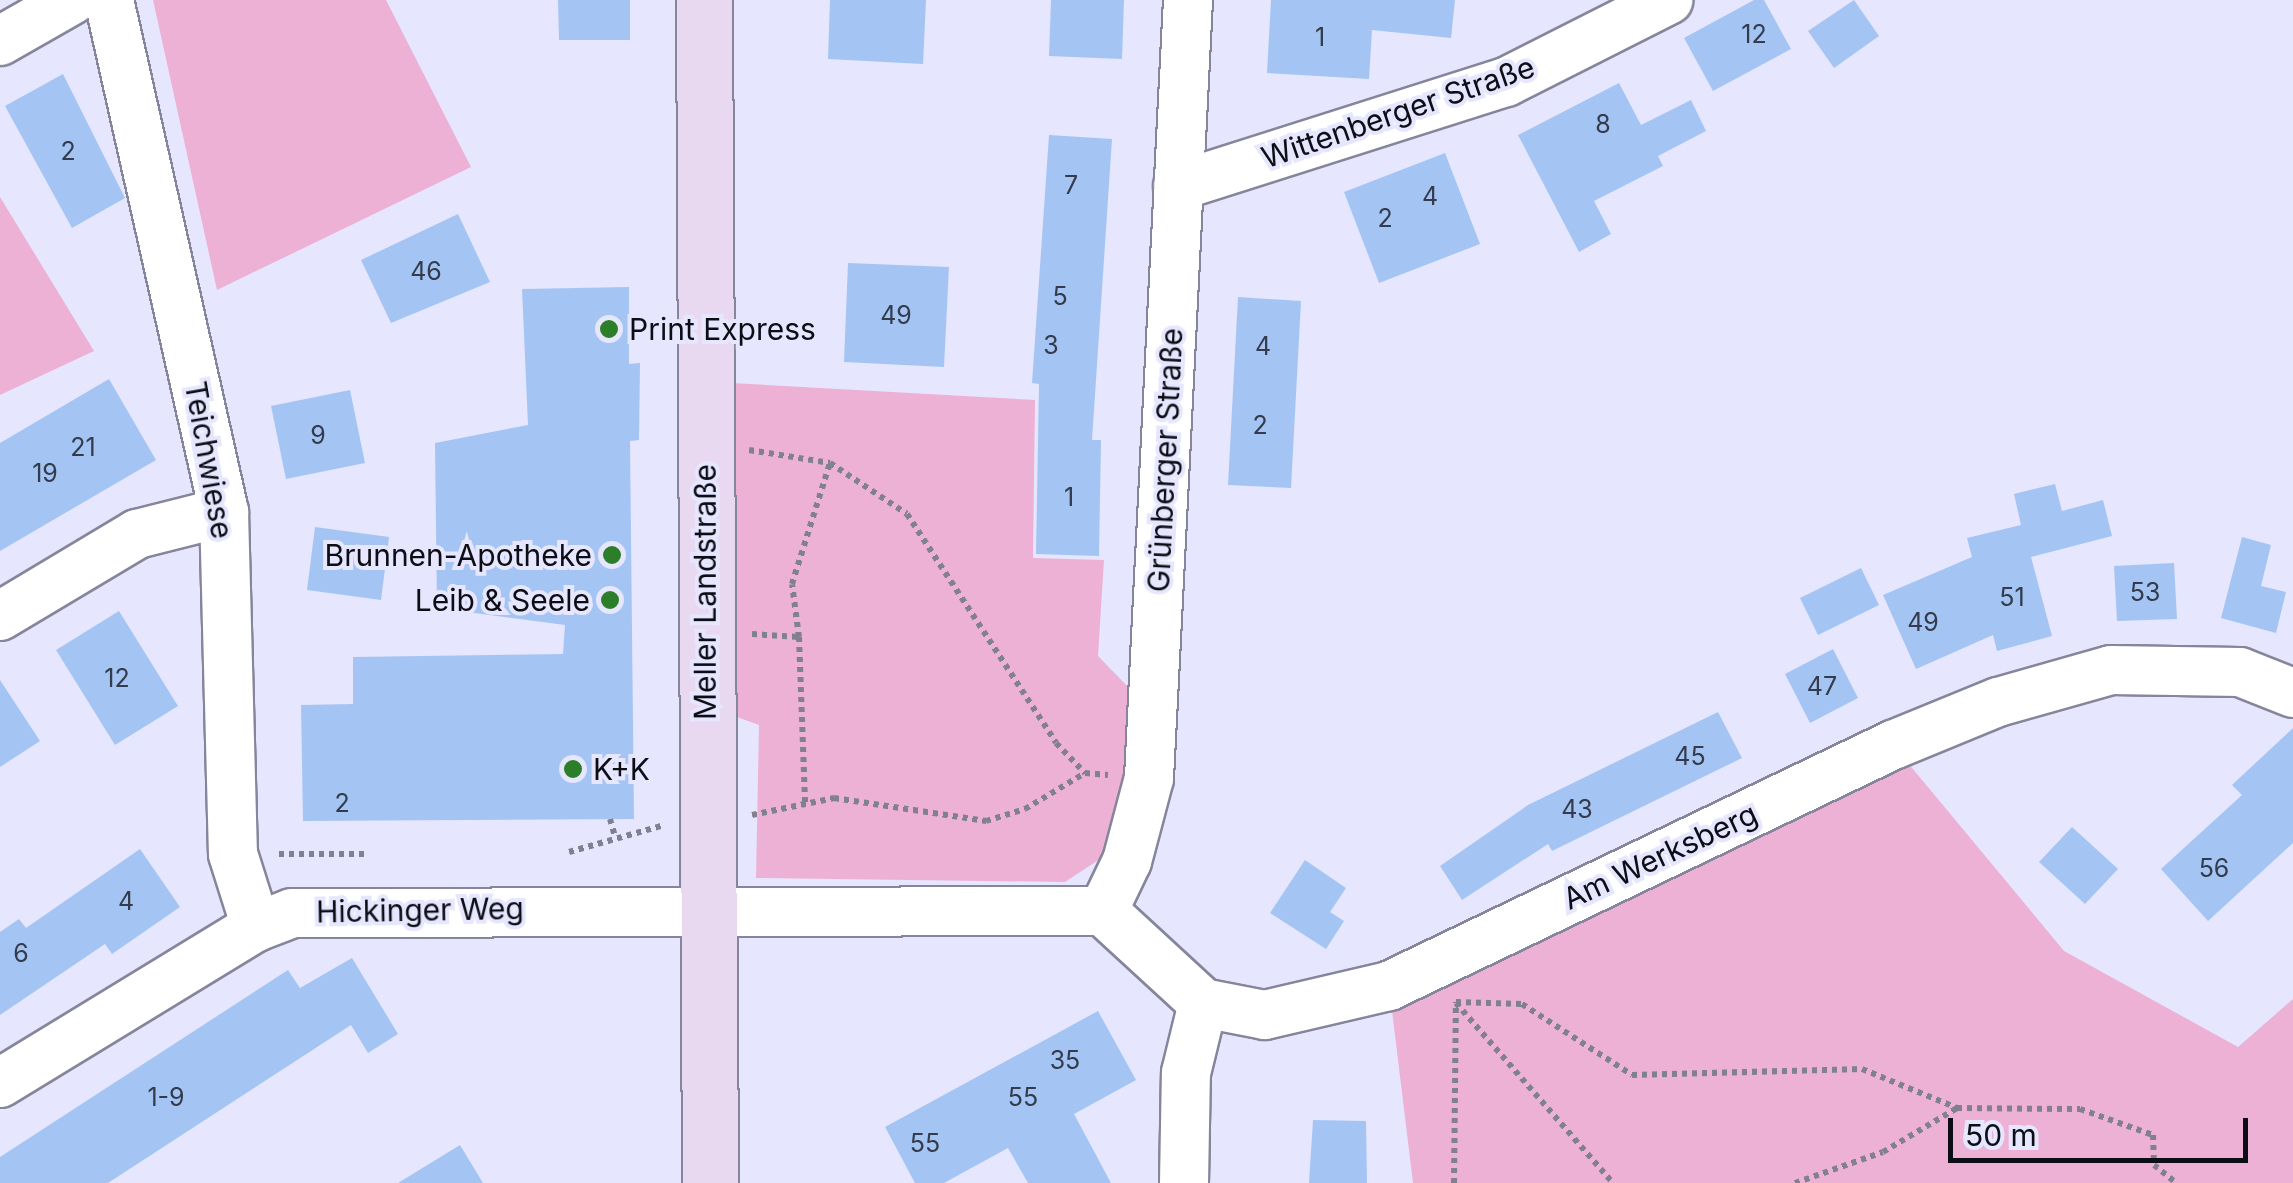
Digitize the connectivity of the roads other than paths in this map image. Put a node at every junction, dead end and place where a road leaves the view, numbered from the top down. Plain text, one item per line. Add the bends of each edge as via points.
1 (72, 0) edge
2 (110, 0) edge
3 (704, 0) edge
4 (1188, 0) edge
5 (1668, 0) edge
6 (0, 42) edge
7 (1178, 186) junction
8 (224, 512) junction
9 (0, 616) edge
10 (2293, 693) edge
11 (706, 907) junction
12 (1102, 911) junction
13 (256, 926) junction
14 (1202, 1003) junction
15 (0, 1083) edge
16 (710, 1183) edge
17 (1184, 1183) edge

1 - 6 street
2 - 8 street, Teichwiese
3 - 11 street, Meller Landstraße
4 - 7 street, Grünberger Straße
5 - 7 street, Wittenberger Straße via 1506,82
7 - 12 street, Grünberger Straße via 1149,778 1127,861
8 - 9 street via 138,534
8 - 13 street, Teichwiese via 233,854
10 - 14 street, Am Werksberg via 2240,672 2111,670 1998,702 1328,1007 1265,1015
11 - 12 street
11 - 13 street, Hickinger Weg via 334,909
11 - 16 street, Meller Landstraße
12 - 14 street
13 - 15 street, Hickinger Weg
14 - 17 street via 1186,1073

